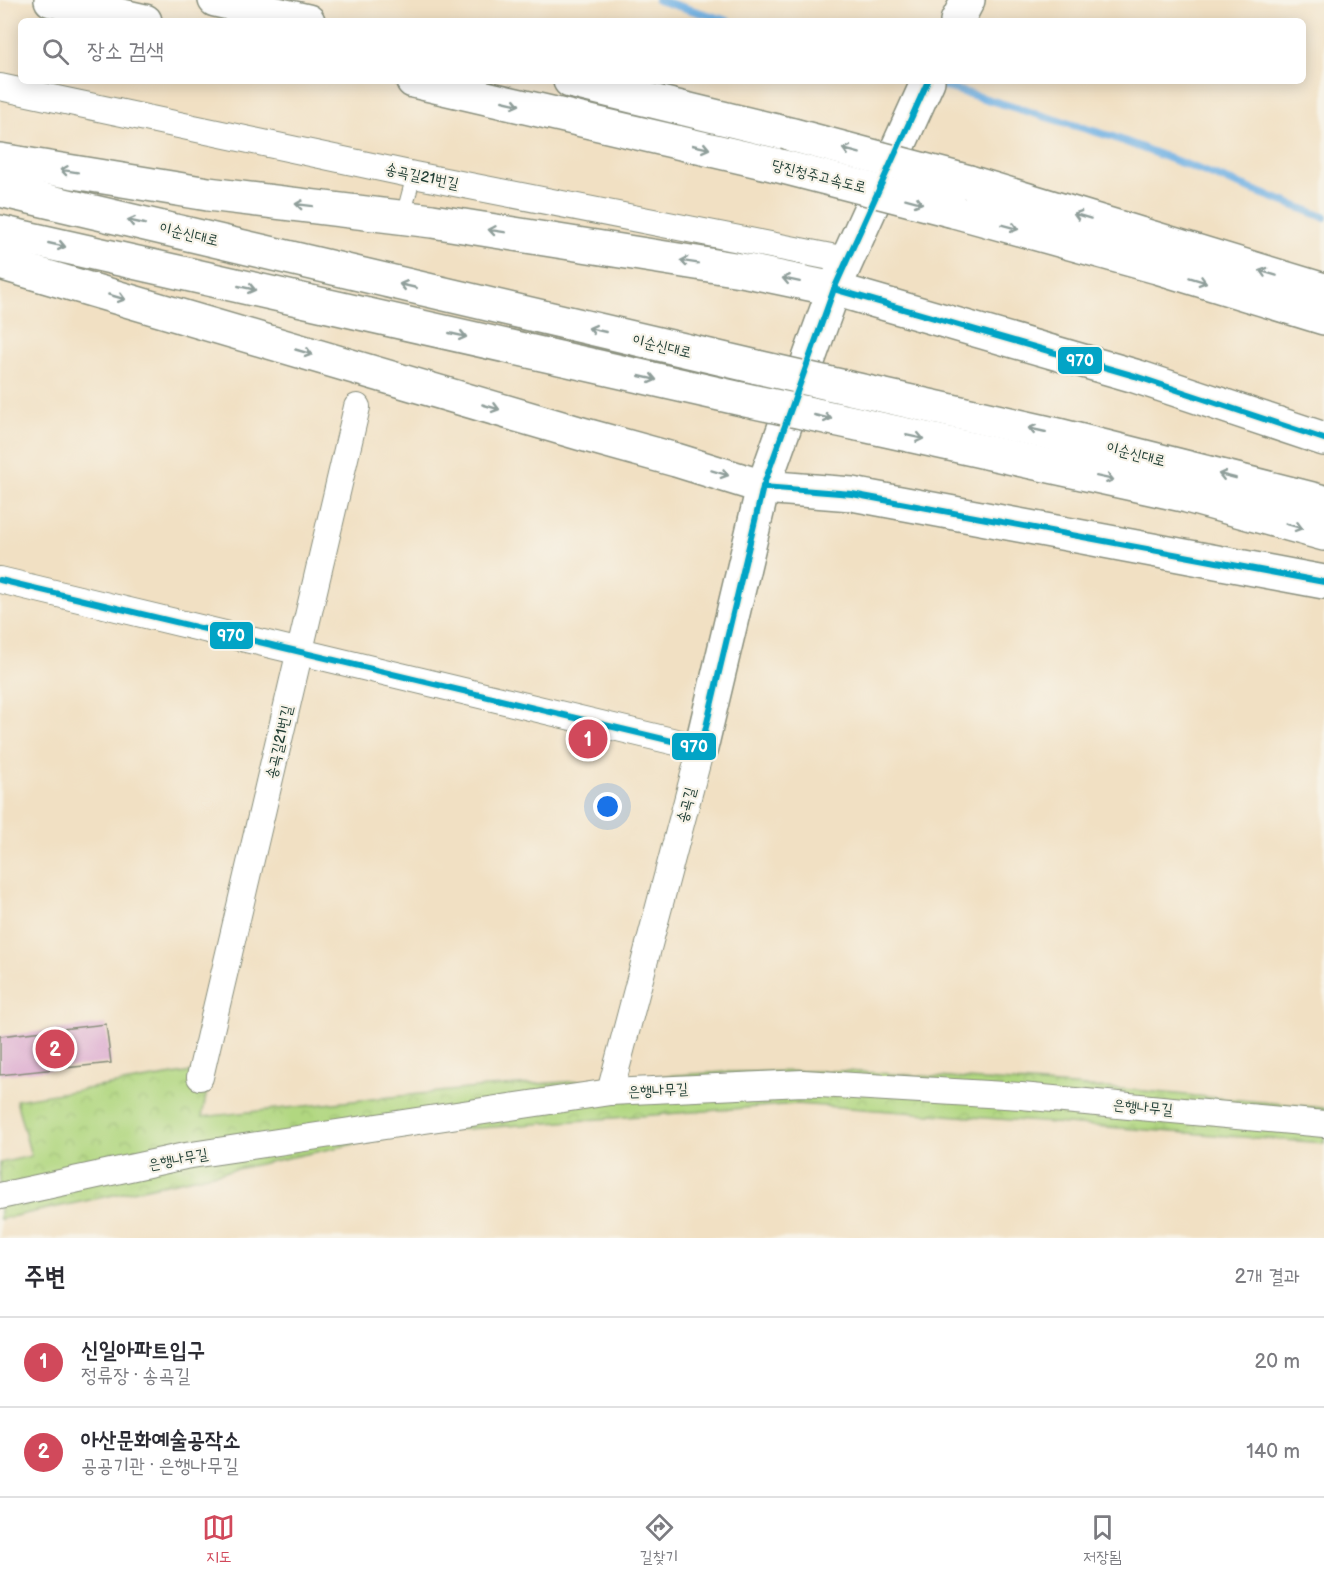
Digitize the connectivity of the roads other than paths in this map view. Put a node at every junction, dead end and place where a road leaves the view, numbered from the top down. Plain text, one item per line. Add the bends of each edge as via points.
1 (51, 0) edge
2 (215, 0) edge
3 (968, 0) edge
4 (132, 18) edge
5 (295, 18) edge
6 (959, 18) edge
7 (426, 84) edge
8 (582, 84) edge
9 (0, 87) edge
10 (924, 89) edge
11 (0, 160) edge
12 (414, 175) junction
13 (0, 190) edge
14 (406, 205) dead end
15 (0, 232) edge
16 (0, 263) edge
17 (840, 275) junction
18 (1324, 290) edge
19 (1324, 318) edge
20 (357, 407) dead end
21 (1324, 439) edge
22 (763, 487) junction
23 (1324, 502) edge
24 (1324, 534) edge
25 (0, 580) edge
26 (1324, 582) edge
27 (300, 652) junction
28 (701, 748) junction
29 (200, 1077) dead end
30 (610, 1092) junction
31 (1324, 1124) edge
32 (0, 1196) edge

1 - 4 main road
2 - 5 main road
3 - 6 main road
7 -> 19 main road, 당진청주고속도로, bridge via 776,165 954,211
18 -> 8 main road, bridge via 969,182
9 - 12 street, 송곡길21번길
10 - 17 main road, 송곡길
17 -> 11 main road via 747,271 443,222 207,194
12 - 14 lane
12 - 17 street, 송곡길21번길
23 -> 13 main road, 이순신대로, bridge via 1054,434
15 -> 24 main road, 이순신대로, bridge via 1187,496
16 -> 22 main road
17 - 21 main road
17 - 22 main road, 송곡길
20 - 27 street, 송곡길21번길
22 - 26 main road via 852,494
22 - 28 main road, 송곡길
25 - 27 street
27 - 28 street
27 - 29 street, 송곡길21번길
28 - 30 street, 송곡길
30 - 31 street, 은행나무길 via 803,1083 1021,1096
30 - 32 street, 은행나무길 via 185,1156

